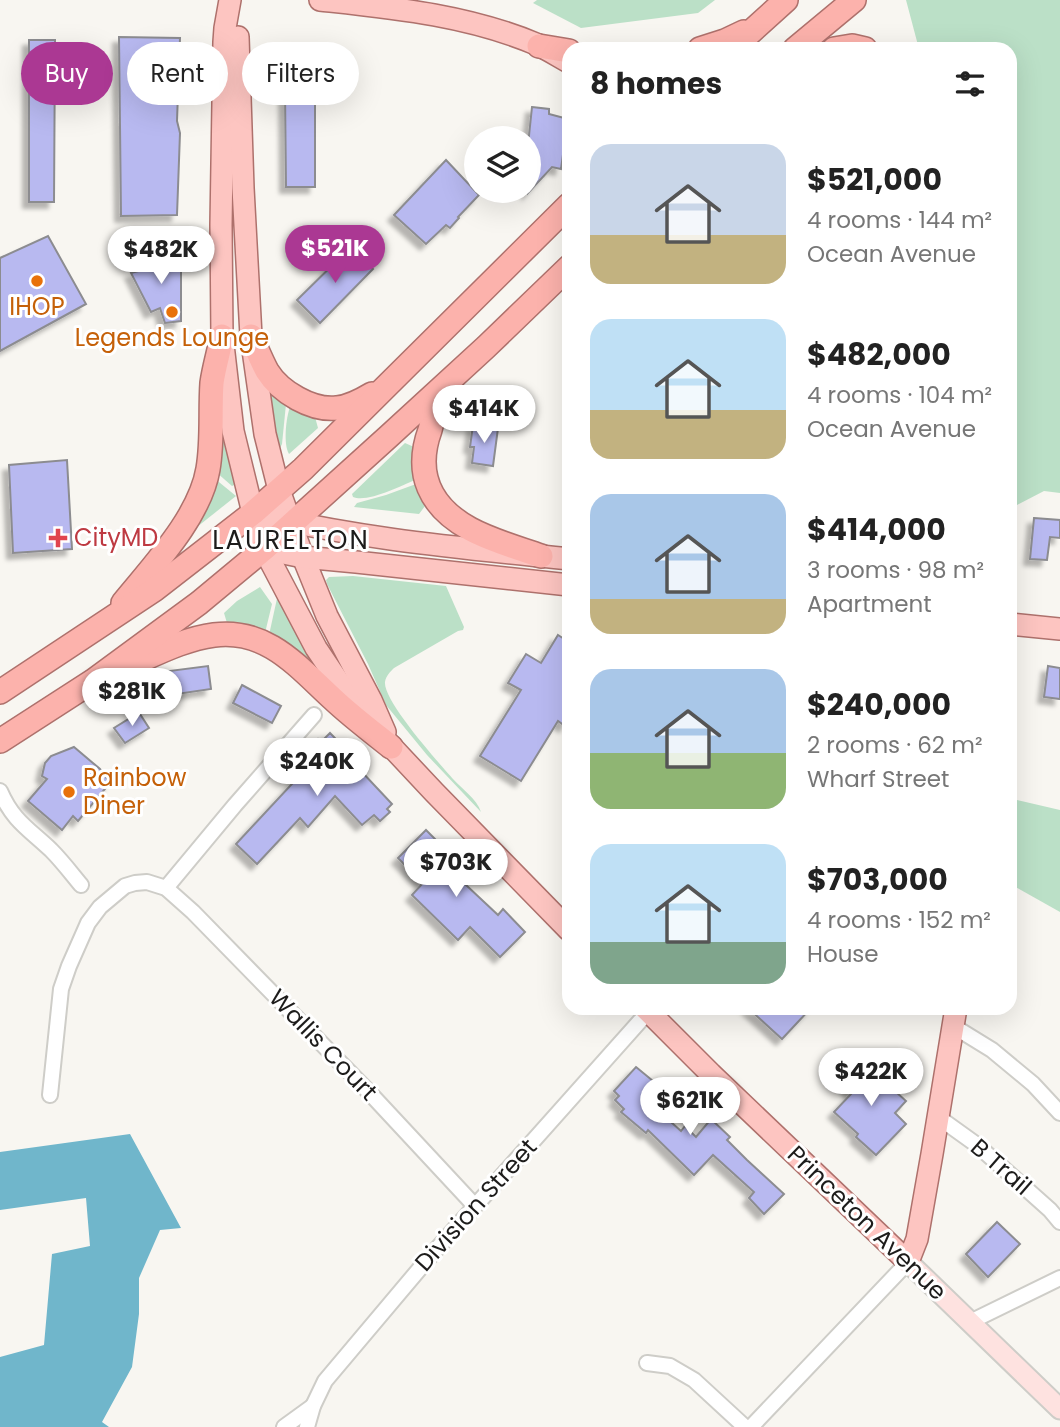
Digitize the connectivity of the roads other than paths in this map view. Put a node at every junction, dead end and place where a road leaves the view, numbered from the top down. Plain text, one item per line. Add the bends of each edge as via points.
1 (232, 0) edge
2 (320, 0) edge
3 (786, 0) edge
4 (854, 0) edge
5 (760, 24) junction
6 (722, 42) edge
7 (740, 42) edge
8 (803, 42) edge
9 (539, 46) junction
10 (562, 50) edge
11 (562, 58) edge
12 (562, 212) edge
13 (562, 274) edge
14 (222, 336) junction
15 (251, 336) junction
16 (486, 347) junction
17 (384, 388) junction
18 (279, 490) junction
19 (253, 513) junction
20 (292, 523) junction
21 (264, 549) junction
22 (541, 556) junction
23 (303, 557) junction
24 (562, 558) edge
25 (562, 583) edge
26 (108, 621) junction
27 (1017, 625) edge
28 (1060, 629) edge
29 (93, 681) junction
30 (0, 692) edge
31 (314, 715) dead end
32 (0, 741) edge
33 (391, 747) junction
34 (0, 790) edge
35 (81, 885) dead end
36 (166, 888) junction
37 (562, 923) edge
38 (642, 1015) edge
39 (651, 1015) edge
40 (954, 1017) edge
41 (50, 1095) dead end
42 (1060, 1113) edge
43 (938, 1117) junction
44 (475, 1206) junction
45 (1060, 1222) edge
46 (908, 1262) junction
47 (1060, 1278) edge
48 (970, 1322) junction
49 (647, 1363) dead end
50 (313, 1406) junction
51 (1060, 1409) edge
52 (284, 1427) edge
53 (307, 1427) edge
54 (745, 1427) edge
55 (751, 1427) edge

1 - 14 main road via 224,42
1 - 15 main road via 238,27
2 - 9 main road via 472,22
3 - 5 highway
4 - 8 highway
5 - 6 highway
5 - 7 highway
9 - 10 highway
9 - 11 main road
12 - 17 highway
13 - 16 highway
14 - 19 main road via 233,431
14 - 26 highway via 212,382 208,471 201,491 171,542
15 - 17 highway via 267,372 307,404 337,408
15 - 18 main road via 265,434
16 - 20 highway
16 - 22 highway via 435,415 425,442 426,478 444,511 470,529
17 - 18 highway
18 - 19 highway
18 - 20 main road
19 - 20 main road
19 - 21 main road
19 - 26 highway
20 - 21 highway
20 - 22 main road
20 - 23 main road
21 - 23 main road
21 - 29 highway
21 - 33 main road via 316,648 359,712
22 - 24 main road
23 - 25 main road
23 - 33 main road
26 - 30 highway
27 - 28 main road
29 - 32 highway
29 - 33 highway via 192,639 242,636 281,652
31 - 36 street
33 - 37 main road
34 - 35 street via 6,806
36 - 41 street via 147,883 125,886 88,923 61,989
36 - 44 street, Wallis Court
38 - 44 street, Division Street
39 - 46 main road, Princeton Avenue
40 - 42 street
40 - 43 main road
43 - 45 street, B Trail via 977,1145
43 - 46 main road via 917,1239
44 - 50 street, Division Street via 325,1381
46 - 48 main road, Princeton Avenue
46 - 55 street
47 - 48 street
48 - 51 main road, Princeton Avenue
49 - 54 street via 670,1366 694,1380
50 - 52 street, Division Street
50 - 53 street, Division Street

